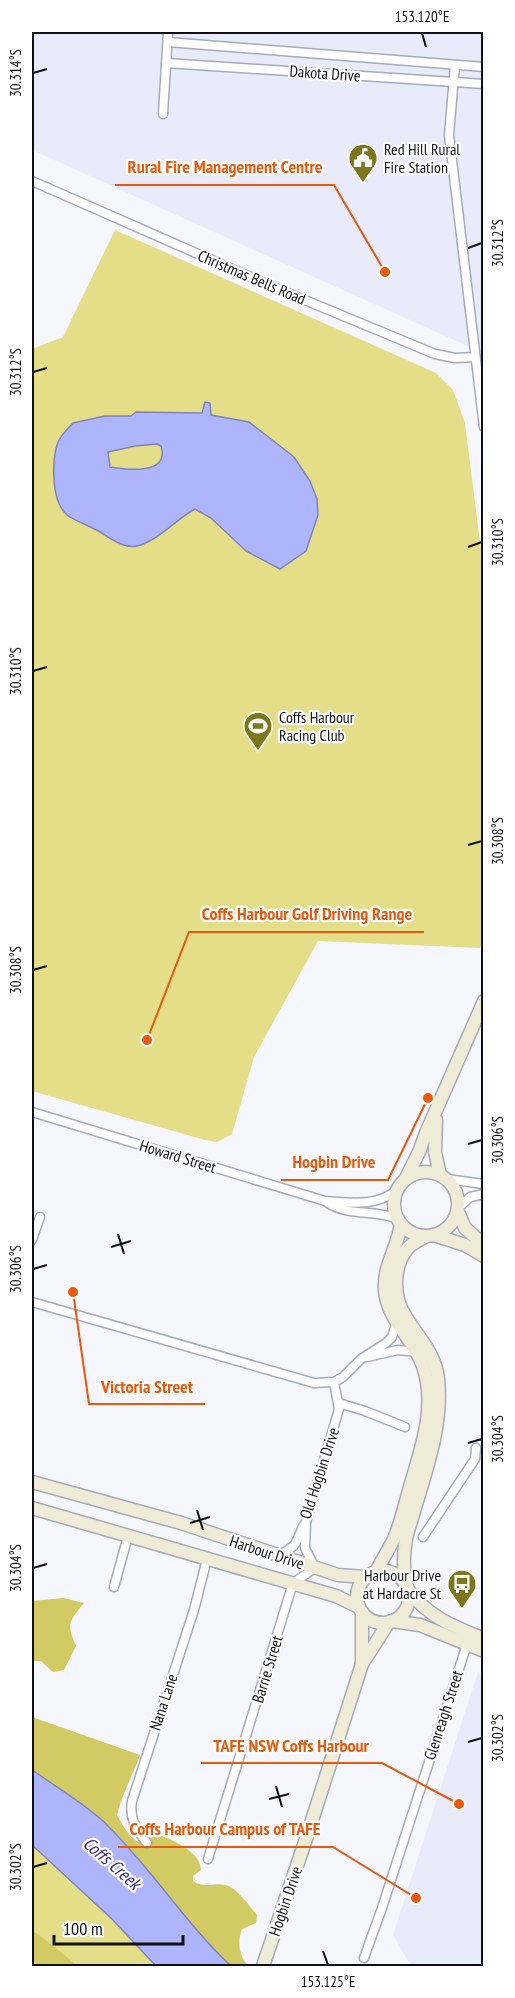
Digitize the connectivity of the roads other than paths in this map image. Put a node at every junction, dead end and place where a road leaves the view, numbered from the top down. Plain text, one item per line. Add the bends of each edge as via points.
1 (168, 32) edge
2 (168, 42) junction
3 (166, 63) junction
4 (455, 65) junction
5 (483, 67) edge
6 (453, 82) junction
7 (483, 84) edge
8 (164, 114) dead end
9 (32, 181) edge
10 (476, 357) junction
11 (483, 427) edge
12 (483, 1001) edge
13 (436, 1111) junction
14 (32, 1112) edge
15 (443, 1177) junction
16 (406, 1179) junction
17 (483, 1184) edge
18 (397, 1190) junction
19 (483, 1194) edge
20 (325, 1201) junction
21 (458, 1210) junction
22 (40, 1217) dead end
23 (399, 1221) junction
24 (430, 1236) junction
25 (32, 1240) edge
26 (483, 1245) edge
27 (483, 1256) edge
28 (32, 1302) edge
29 (397, 1322) junction
30 (418, 1353) junction
31 (361, 1359) junction
32 (334, 1382) junction
33 (339, 1403) junction
34 (405, 1427) dead end
35 (476, 1448) dead end
36 (479, 1461) edge
37 (32, 1482) edge
38 (32, 1508) edge
39 (306, 1522) junction
40 (128, 1536) junction
41 (423, 1537) dead end
42 (280, 1556) junction
43 (207, 1559) junction
44 (315, 1568) junction
45 (371, 1574) junction
46 (293, 1583) junction
47 (114, 1587) dead end
48 (407, 1587) junction
49 (361, 1610) junction
50 (391, 1621) junction
51 (483, 1639) edge
52 (467, 1644) junction
53 (483, 1651) edge
54 (362, 1664) junction
55 (147, 1843) dead end
56 (208, 1859) dead end
57 (364, 1958) dead end
58 (264, 1964) edge

1 - 2 street
2 - 3 street
2 - 4 street, Dakota Drive
3 - 6 street, Dakota Drive
3 - 8 street
4 - 5 street, Dakota Drive
4 - 6 street
6 - 7 street, Dakota Drive
6 - 10 street via 449,135
9 - 10 street, Christmas Bells Road via 435,354
10 - 11 street
12 - 13 main road
13 - 15 main road via 435,1152
13 - 16 main road
14 - 20 street, Howard Street
15 - 16 main road via 422,1172
15 - 17 street
15 - 21 main road via 454,1187
16 - 18 main road
18 - 20 street, Howard Street via 371,1202
18 - 23 main road via 394,1199
19 - 21 street via 470,1197
20 - 23 street, Howard Street via 343,1210 381,1214
21 - 24 main road via 449,1227
21 - 26 main road via 465,1228
22 - 25 street
23 - 24 main road via 416,1235
23 - 29 main road via 398,1243 385,1283 388,1305
24 - 27 main road via 465,1245
24 - 48 main road via 407,1249 396,1281 403,1312 434,1360 439,1392 434,1447 405,1541
28 - 32 street via 314,1383
29 - 30 main road
29 - 31 street via 392,1337
30 - 31 street via 398,1350
30 - 45 main road via 427,1381 424,1440 397,1531
31 - 32 street
32 - 33 street, Old Hogbin Drive
33 - 34 street
33 - 39 street, Old Hogbin Drive
35 - 36 street
36 - 41 street
37 - 42 main road, Harbour Drive via 180,1523
38 - 40 main road, Harbour Drive
39 - 42 street, Old Hogbin Drive via 292,1548
39 - 44 street via 305,1548
40 - 43 main road, Harbour Drive
40 - 47 street
42 - 44 main road, Harbour Drive
43 - 46 main road, Harbour Drive
43 - 55 street, Nana Lane via 132,1801 130,1814
44 - 45 main road, Harbour Drive via 343,1576
44 - 46 street
45 - 48 main road via 393,1572
45 - 49 main road via 357,1591
46 - 49 main road, Harbour Drive via 336,1596
46 - 56 street, Barrie Street
48 - 50 main road via 408,1606
48 - 51 main road via 425,1610
49 - 50 main road via 374,1621
49 - 54 main road, Hogbin Drive
50 - 52 main road via 420,1625
50 - 54 main road, Hogbin Drive
52 - 53 main road
52 - 57 street, Glenreagh Street
54 - 58 main road, Hogbin Drive

